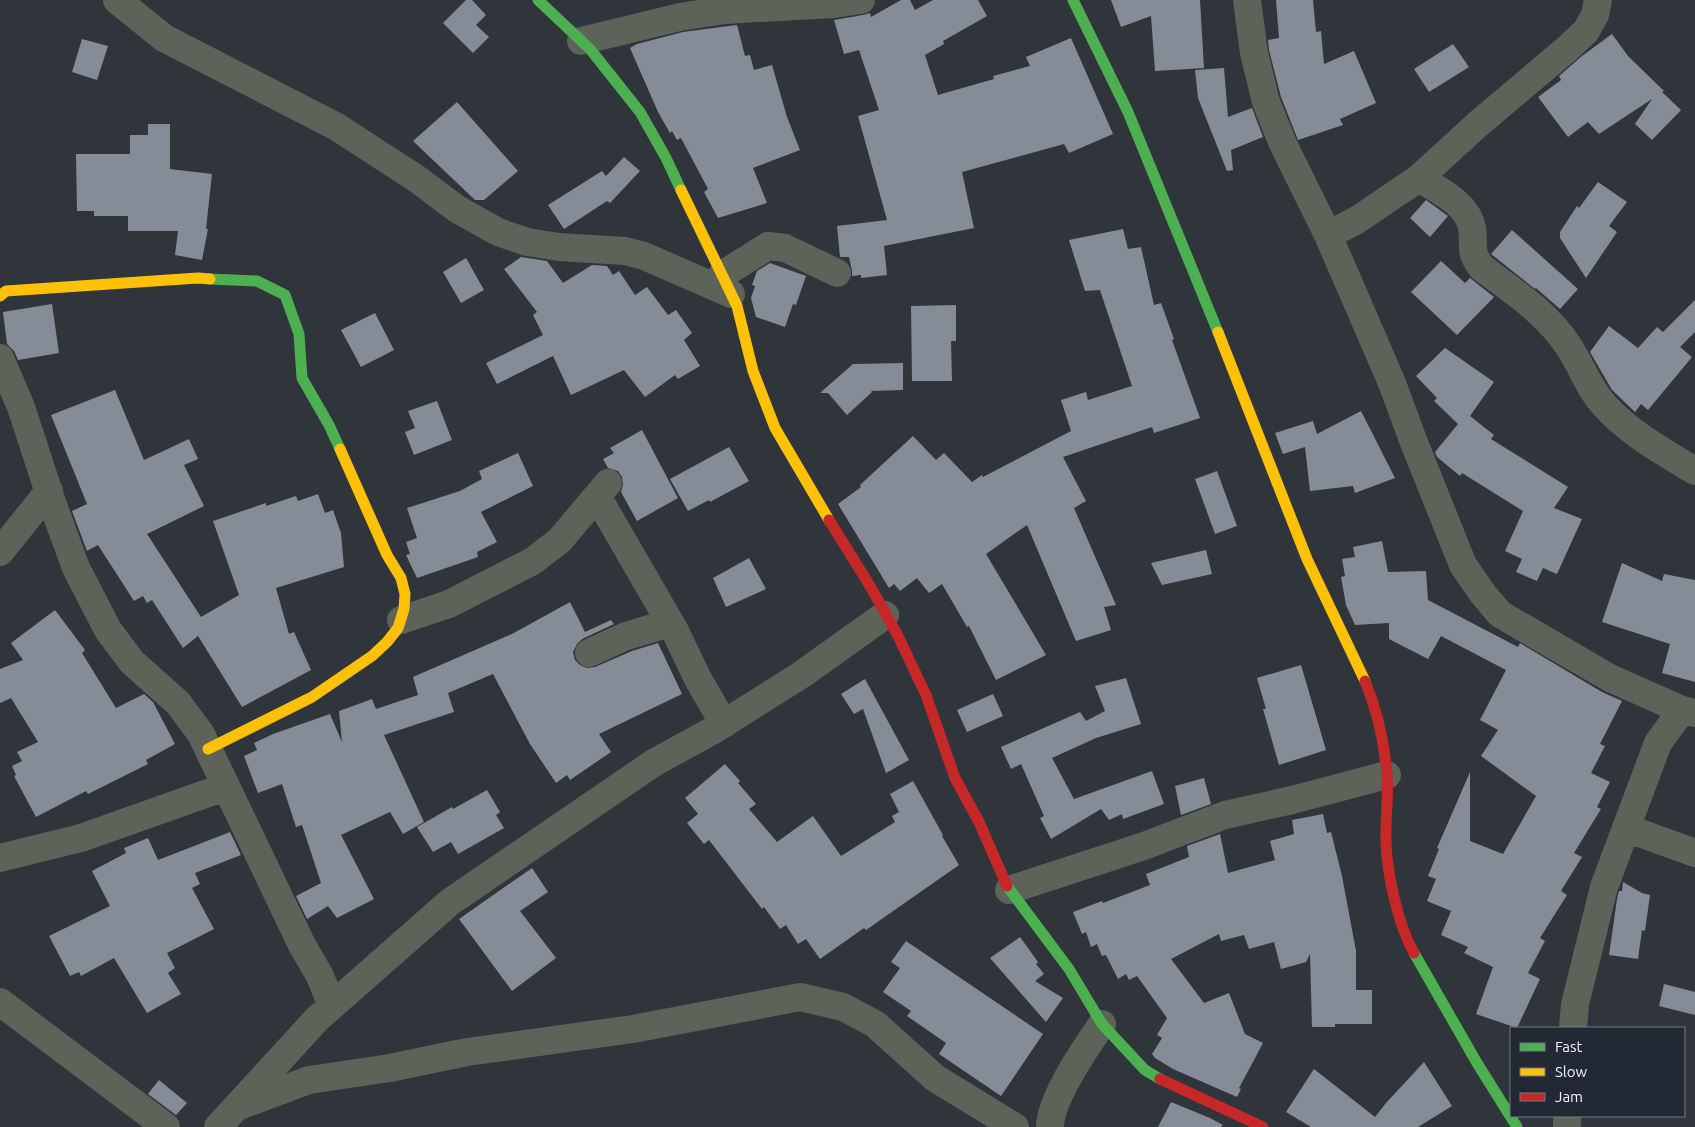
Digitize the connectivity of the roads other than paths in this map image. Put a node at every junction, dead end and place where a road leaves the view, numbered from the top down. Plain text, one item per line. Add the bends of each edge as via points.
1 (117, 0) edge
2 (538, 0) edge
3 (861, 0) edge
4 (1073, 0) edge
5 (1247, 0) edge
6 (1598, 0) edge
7 (581, 41) junction
8 (1419, 178) junction
9 (1328, 235) junction
10 (837, 273) dead end
11 (727, 284) junction
12 (0, 296) edge
13 (0, 358) edge
14 (1695, 471) edge
15 (49, 492) junction
16 (0, 552) edge
17 (885, 615) junction
18 (400, 620) junction
19 (670, 623) junction
20 (589, 653) dead end
21 (1688, 712) edge
22 (724, 724) junction
23 (208, 749) junction
24 (1387, 775) junction
25 (225, 787) junction
26 (1626, 828) junction
27 (1695, 853) edge
28 (0, 858) edge
29 (1009, 890) junction
30 (0, 1002) edge
31 (332, 1006) junction
32 (1102, 1024) junction
33 (1573, 1027) edge
34 (236, 1107) junction
35 (1510, 1116) edge
36 (166, 1127) edge
37 (218, 1127) edge
38 (1015, 1127) edge
39 (1050, 1127) edge
40 (1263, 1127) edge

1 - 11 street via 164,38 337,127 457,209 498,232 527,242 559,247 625,251
2 - 7 street
3 - 7 street via 724,10
4 - 24 street via 1128,112 1194,270 1307,559 1366,684 1382,735
5 - 9 street via 1254,53 1266,102
6 - 8 street via 1595,15 1586,31
7 - 11 street via 640,112
8 - 9 street via 1357,220
8 - 14 street via 1456,202 1472,227 1475,259 1482,268 1542,314 1570,348 1595,394 1606,407 1633,430
9 - 21 street via 1392,383 1463,565 1483,594 1500,614 1557,648 1610,678
10 - 11 street via 785,248 768,246
11 - 17 street via 737,306 753,371 775,428
12 - 18 street via 6,291 198,278 257,281 285,295 299,334 302,378 329,425 387,555 401,578 405,594
13 - 15 street via 21,407
15 - 16 street
15 - 23 street via 76,568 108,630 132,662 178,703
17 - 22 street via 801,675
17 - 29 street via 926,695 955,778 980,822
18 - 19 street via 449,604 532,561 560,540 603,489
18 - 23 street via 387,642 343,677 312,697
19 - 20 street via 626,636
19 - 22 street
21 - 26 street via 1658,743
22 - 31 street via 655,762 450,902
23 - 25 street
24 - 29 street via 1225,815 1144,846
24 - 35 street via 1386,844 1395,903 1409,944
25 - 28 street via 81,838
25 - 31 street
26 - 27 street
26 - 33 street via 1604,887 1575,1004
29 - 32 street via 1069,969
30 - 36 street
31 - 34 street
32 - 39 street via 1077,1061 1050,1118
32 - 40 street via 1145,1070 1166,1084
34 - 37 street
34 - 38 street via 309,1080 467,1052 633,1029 800,998 843,1007 875,1024 935,1078

